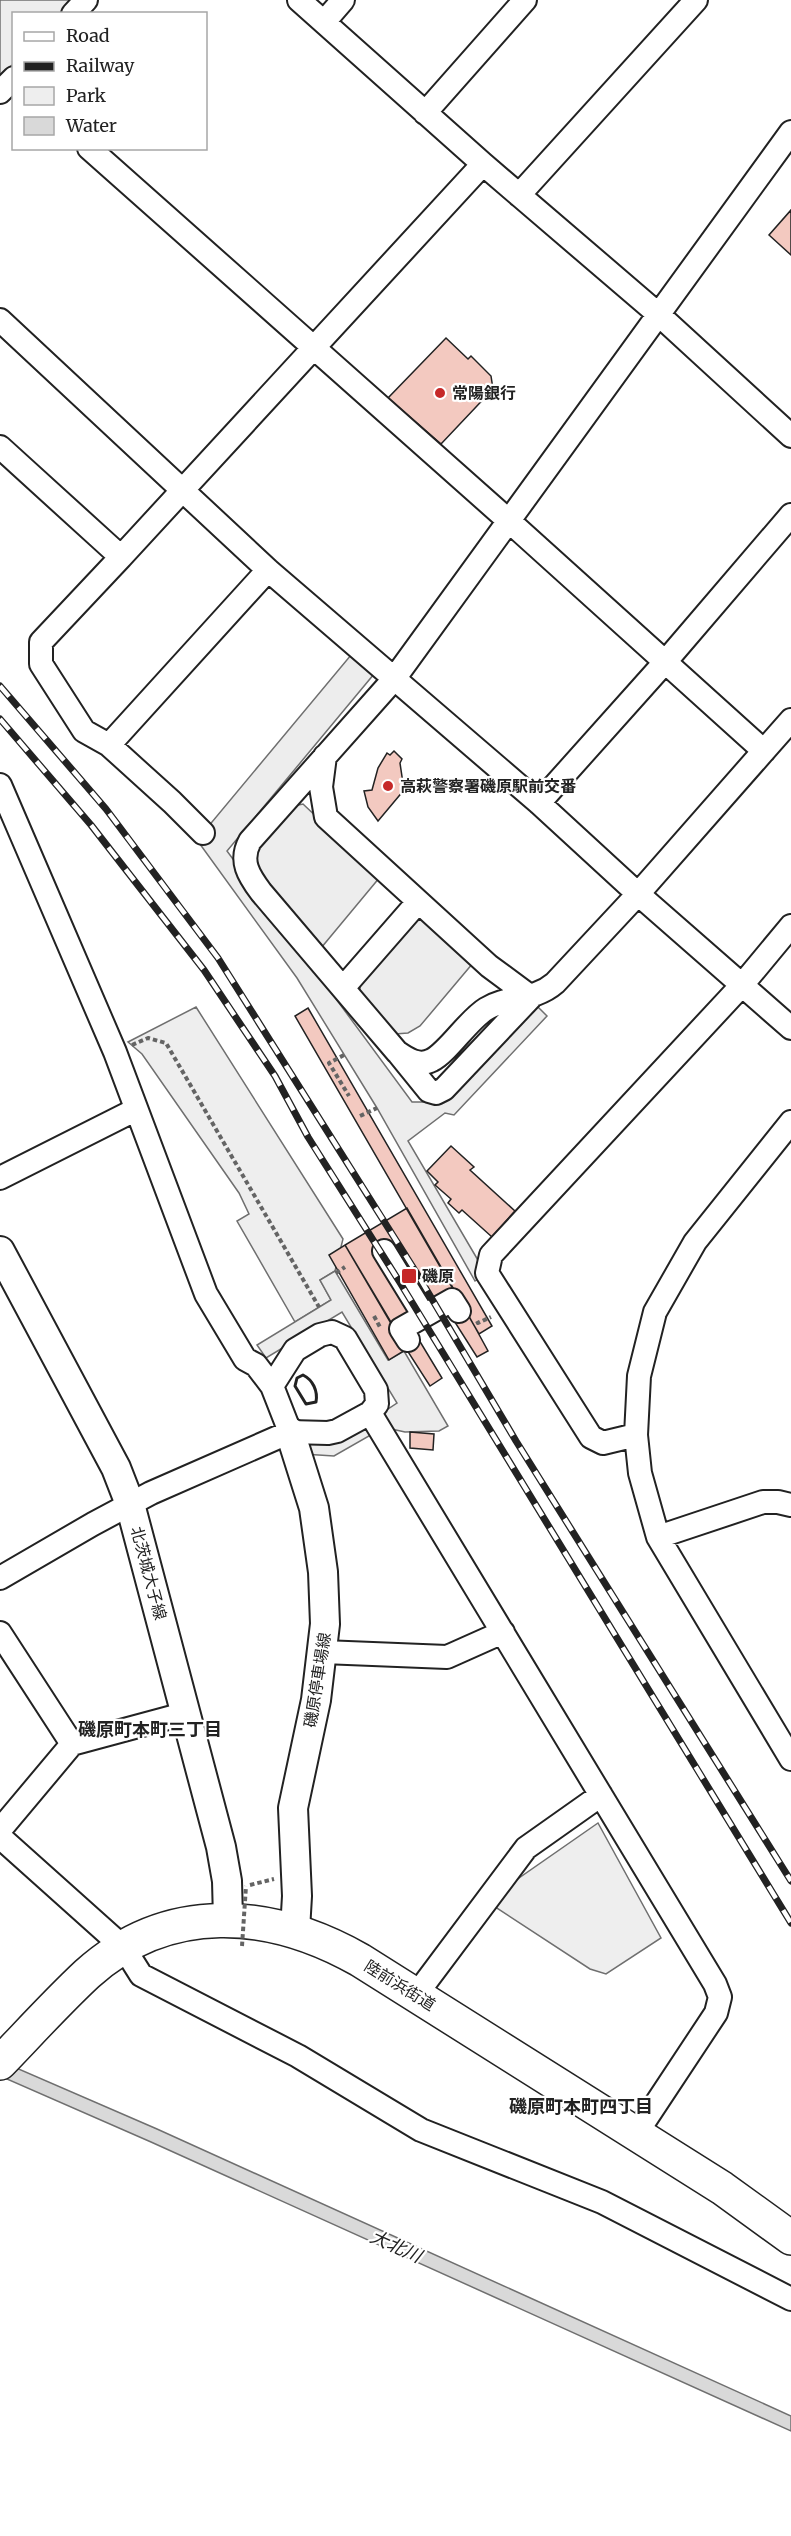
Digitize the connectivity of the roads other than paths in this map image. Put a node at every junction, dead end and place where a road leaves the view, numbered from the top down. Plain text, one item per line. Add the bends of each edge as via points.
1 (86, 0) edge
2 (299, 0) edge
3 (343, 0) edge
4 (525, 0) edge
5 (696, 0) edge
6 (75, 12) edge
7 (324, 22) junction
8 (425, 113) junction
9 (791, 132) edge
10 (91, 150) edge
11 (483, 165) junction
12 (519, 195) junction
13 (658, 314) junction
14 (0, 320) edge
15 (313, 349) junction
16 (791, 436) edge
17 (0, 447) edge
18 (182, 490) junction
19 (791, 515) edge
20 (509, 521) junction
21 (121, 557) junction
22 (268, 570) junction
23 (666, 661) junction
24 (393, 679) junction
25 (791, 720) edge
26 (109, 745) junction
27 (764, 751) junction
28 (325, 756) junction
29 (0, 785) edge
30 (289, 799) junction
31 (539, 803) junction
32 (326, 817) junction
33 (203, 833) dead end
34 (638, 894) junction
35 (418, 903) junction
36 (791, 926) edge
37 (489, 966) junction
38 (742, 985) junction
39 (343, 988) junction
40 (531, 997) junction
41 (486, 1008) junction
42 (791, 1028) edge
43 (397, 1052) junction
44 (135, 1110) junction
45 (791, 1122) edge
46 (0, 1178) edge
47 (0, 1251) edge
48 (384, 1251) dead end
49 (460, 1312) road end
50 (424, 1316) junction
51 (407, 1335) dead end
52 (272, 1386) junction
53 (370, 1413) junction
54 (290, 1432) junction
55 (636, 1435) junction
56 (130, 1504) junction
57 (791, 1505) edge
58 (658, 1537) junction
59 (0, 1578) edge
60 (503, 1632) junction
61 (0, 1633) edge
62 (323, 1652) junction
63 (187, 1713) junction
64 (72, 1744) junction
65 (791, 1759) edge
66 (601, 1795) junction
67 (0, 1830) edge
68 (0, 1837) edge
69 (295, 1930) junction
70 (235, 1932) junction
71 (124, 1948) junction
72 (416, 1995) junction
73 (0, 2063) edge
74 (636, 2134) junction
75 (791, 2238) edge
76 (791, 2300) edge

1 - 6 street
2 - 7 street
3 - 7 street
4 - 8 street
5 - 12 street
7 - 8 street
8 - 11 street
9 - 13 street
10 - 15 street
11 - 12 street
11 - 15 street
12 - 13 street
13 - 16 street
13 - 20 street
14 - 18 street
15 - 18 street
15 - 20 street
17 - 21 street
18 - 21 street
18 - 22 street
19 - 23 street
20 - 23 street
20 - 24 street
21 - 26 street via 41,642 41,664 84,730
22 - 24 street
22 - 26 street
23 - 27 street
23 - 31 street
24 - 28 street
24 - 31 street
25 - 27 street
26 - 33 street
27 - 34 street
28 - 30 street
28 - 32 street via 321,787
29 - 44 street via 115,1052
30 - 32 street via 304,798
30 - 39 street via 250,841 245,855 246,870
31 - 34 street
32 - 35 street
34 - 38 street
34 - 40 street via 555,983
35 - 37 street
35 - 39 street
36 - 38 street
37 - 40 street
37 - 41 street via 499,991
38 - 42 street
38 - 55 street via 495,1250 489,1264 487,1273 591,1437 603,1443
39 - 43 street
40 - 41 street
40 - 43 street via 436,1093 429,1091
41 - 43 street via 432,1060 409,1060
44 - 46 street
44 - 52 street via 206,1294 245,1359 256,1365
45 - 55 street via 694,1242 655,1312 639,1376
47 - 56 main road, 北茨城大子線 via 116,1468
48 - 50 street
49 - 50 street
50 - 51 street
52 - 53 street via 295,1350 332,1332 345,1338 376,1390 377,1404
52 - 54 street
53 - 54 street via 337,1431
53 - 60 street
54 - 56 street
54 - 62 main road, 磯原停車場線 via 314,1508 325,1614
55 - 58 street via 640,1473
56 - 59 street
56 - 63 main road, 北茨城大子線
57 - 58 street via 763,1502
58 - 65 street
60 - 62 street via 447,1657
60 - 66 street
61 - 64 street
62 - 69 main road, 磯原停車場線 via 293,1809
63 - 64 street
63 - 70 main road, 北茨城大子線 via 221,1847
64 - 67 street
66 - 72 street via 526,1848
66 - 74 street via 720,1996 716,2013
68 - 71 street
69 - 70 highway, 陸前浜街道 via 268,1923
69 - 72 highway, 陸前浜街道 via 342,1949
70 - 71 highway, 陸前浜街道 via 182,1924
71 - 73 highway, 陸前浜街道 via 88,1974
71 - 76 street via 141,1975 298,2056 421,2130 602,2202
72 - 74 highway, 陸前浜街道
74 - 75 highway, 陸前浜街道 via 722,2188

